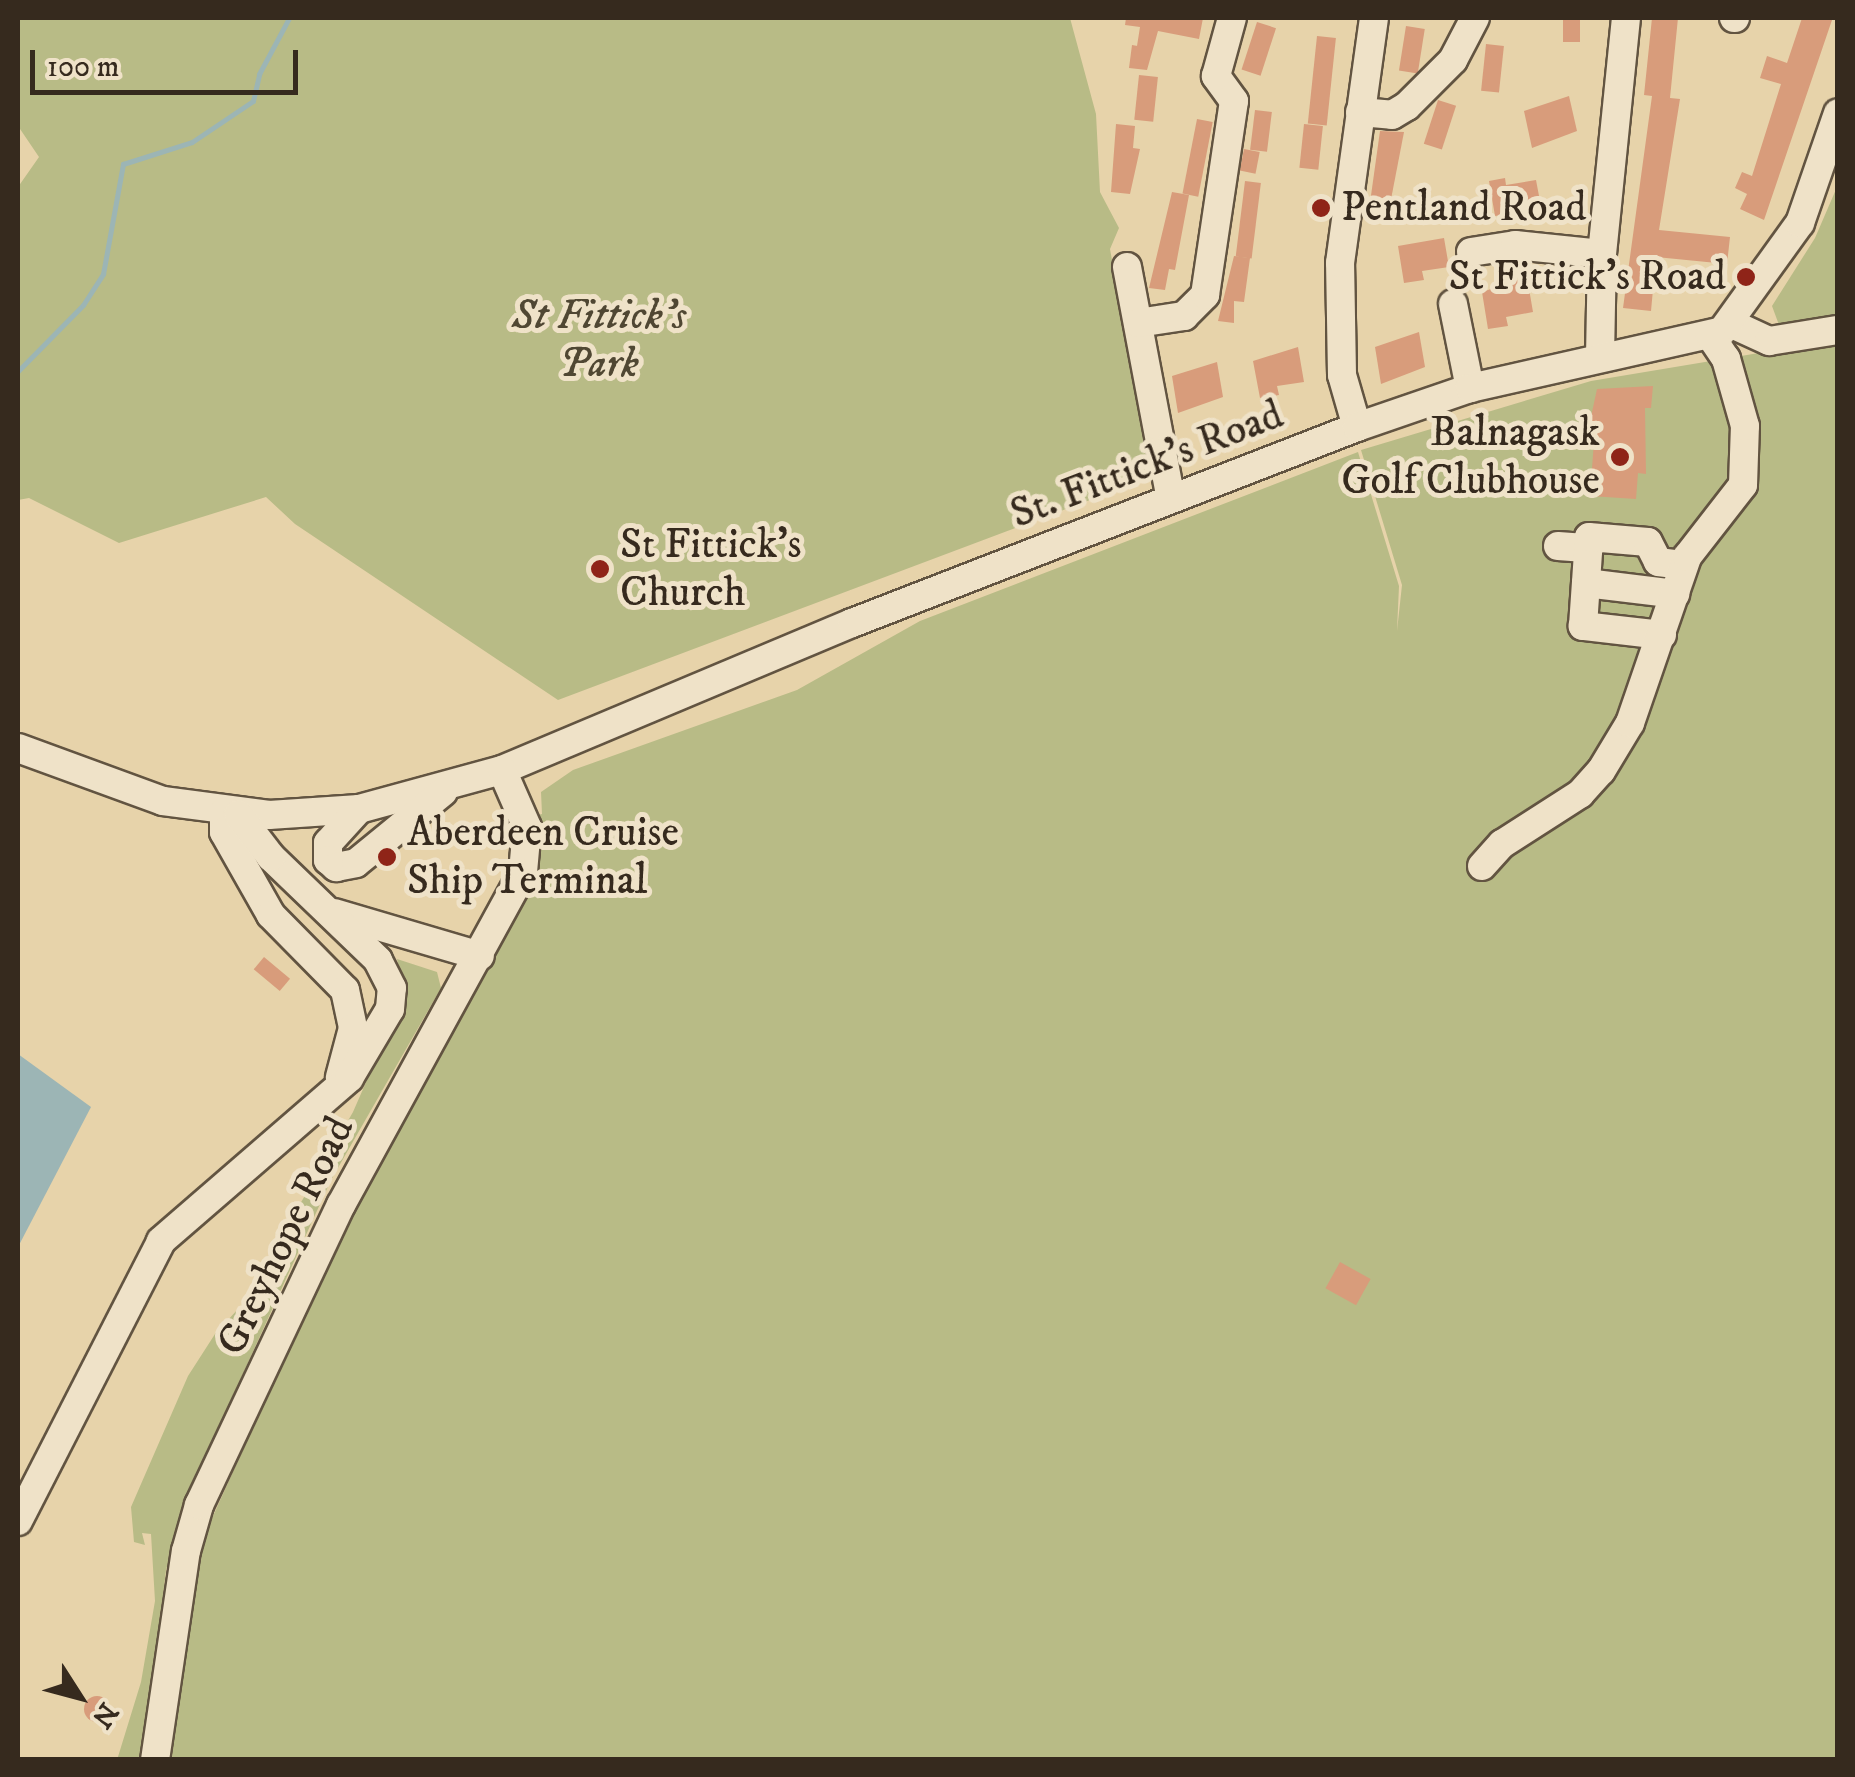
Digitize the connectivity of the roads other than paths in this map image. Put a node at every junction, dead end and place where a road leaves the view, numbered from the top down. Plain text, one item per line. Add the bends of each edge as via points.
1 (1232, 18) edge
2 (1374, 18) edge
3 (1475, 18) edge
4 (1626, 18) edge
5 (1360, 112) junction
6 (1838, 113) edge
7 (1471, 252) dead end
8 (1602, 254) junction
9 (1127, 267) dead end
10 (1453, 304) dead end
11 (1138, 323) junction
12 (1721, 329) junction
13 (1838, 330) edge
14 (1600, 356) junction
15 (1470, 388) junction
16 (1357, 426) junction
17 (1171, 499) junction
18 (1558, 546) dead end
19 (1588, 548) junction
20 (1684, 565) junction
21 (1586, 583) junction
22 (1675, 594) junction
23 (1662, 635) junction
24 (18, 748) edge
25 (502, 770) junction
26 (446, 789) junction
27 (163, 801) junction
28 (359, 809) junction
29 (231, 813) junction
30 (241, 858) junction
31 (1482, 866) dead end
32 (328, 911) junction
33 (480, 956) junction
34 (327, 1097) junction
35 (18, 1521) edge
36 (155, 1760) edge

1 - 11 street via 1216,76 1234,100 1204,295 1184,316
2 - 5 street
3 - 5 street via 1452,60 1407,106 1392,116
4 - 8 street
5 - 16 street via 1340,263 1340,340
6 - 12 street via 1800,224
7 - 8 street via 1515,245
8 - 14 street
9 - 11 street
10 - 15 street
11 - 17 street
12 - 13 street, St. Fittick's Road via 1770,341
12 - 14 street, St. Fittick's Road
12 - 20 street via 1748,463 1735,501
14 - 15 street, St. Fittick's Road
15 - 16 street, St. Fittick's Road
16 - 17 street, St. Fittick's Road
17 - 25 street, St. Fittick's Road
18 - 19 street
19 - 20 street via 1589,537 1648,542 1658,562
19 - 21 street
20 - 22 street
21 - 22 street
21 - 23 street via 1583,626
22 - 23 street
23 - 31 street via 1630,723 1602,770
24 - 27 street
25 - 26 street, St. Fittick's Road
25 - 33 street, Greyhope Road via 528,845 523,872
26 - 28 street
26 - 28 street via 356,863 336,867 326,854 328,844
27 - 29 street
27 - 30 street
28 - 29 street via 310,816
29 - 30 street via 224,832
29 - 32 street
30 - 34 street via 271,915 331,970 348,998 350,1056
32 - 33 street
32 - 34 street via 378,960 393,994 365,1060
33 - 36 street, Greyhope Road via 341,1205 200,1505 186,1551
34 - 35 street via 162,1240

